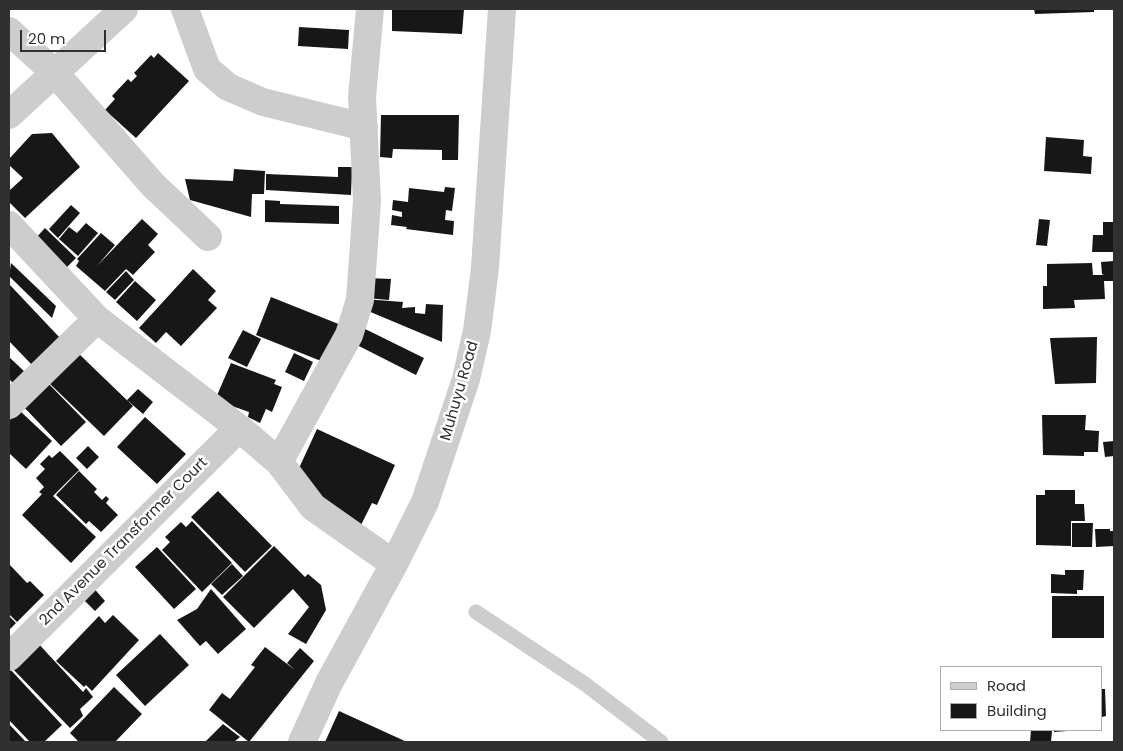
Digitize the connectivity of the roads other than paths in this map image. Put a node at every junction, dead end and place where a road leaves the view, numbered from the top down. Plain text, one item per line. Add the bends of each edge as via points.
1 (124, 9) edge
2 (185, 9) edge
3 (370, 9) edge
4 (502, 9) edge
5 (9, 31) edge
6 (54, 72) junction
7 (9, 115) edge
8 (364, 127) junction
9 (9, 225) edge
10 (208, 237) dead end
11 (97, 319) junction
12 (9, 405) edge
13 (239, 428) junction
14 (279, 462) junction
15 (394, 564) junction
16 (476, 612) dead end
17 (9, 657) edge
18 (302, 742) edge
19 (661, 742) edge

1 - 6 street
2 - 8 street via 207,69 228,87 263,102
3 - 8 street via 362,96
4 - 15 street, Muhuyu Road via 478,331 466,379 425,502
5 - 6 street
6 - 7 street
6 - 10 street via 153,185
8 - 14 street via 367,201 360,300 349,335
9 - 11 street
11 - 12 street
11 - 13 street
13 - 14 street
13 - 17 street, 2nd Avenue Transformer Court
14 - 15 street via 312,507
15 - 18 street, Muhuyu Road via 329,683
16 - 19 lane via 585,684

